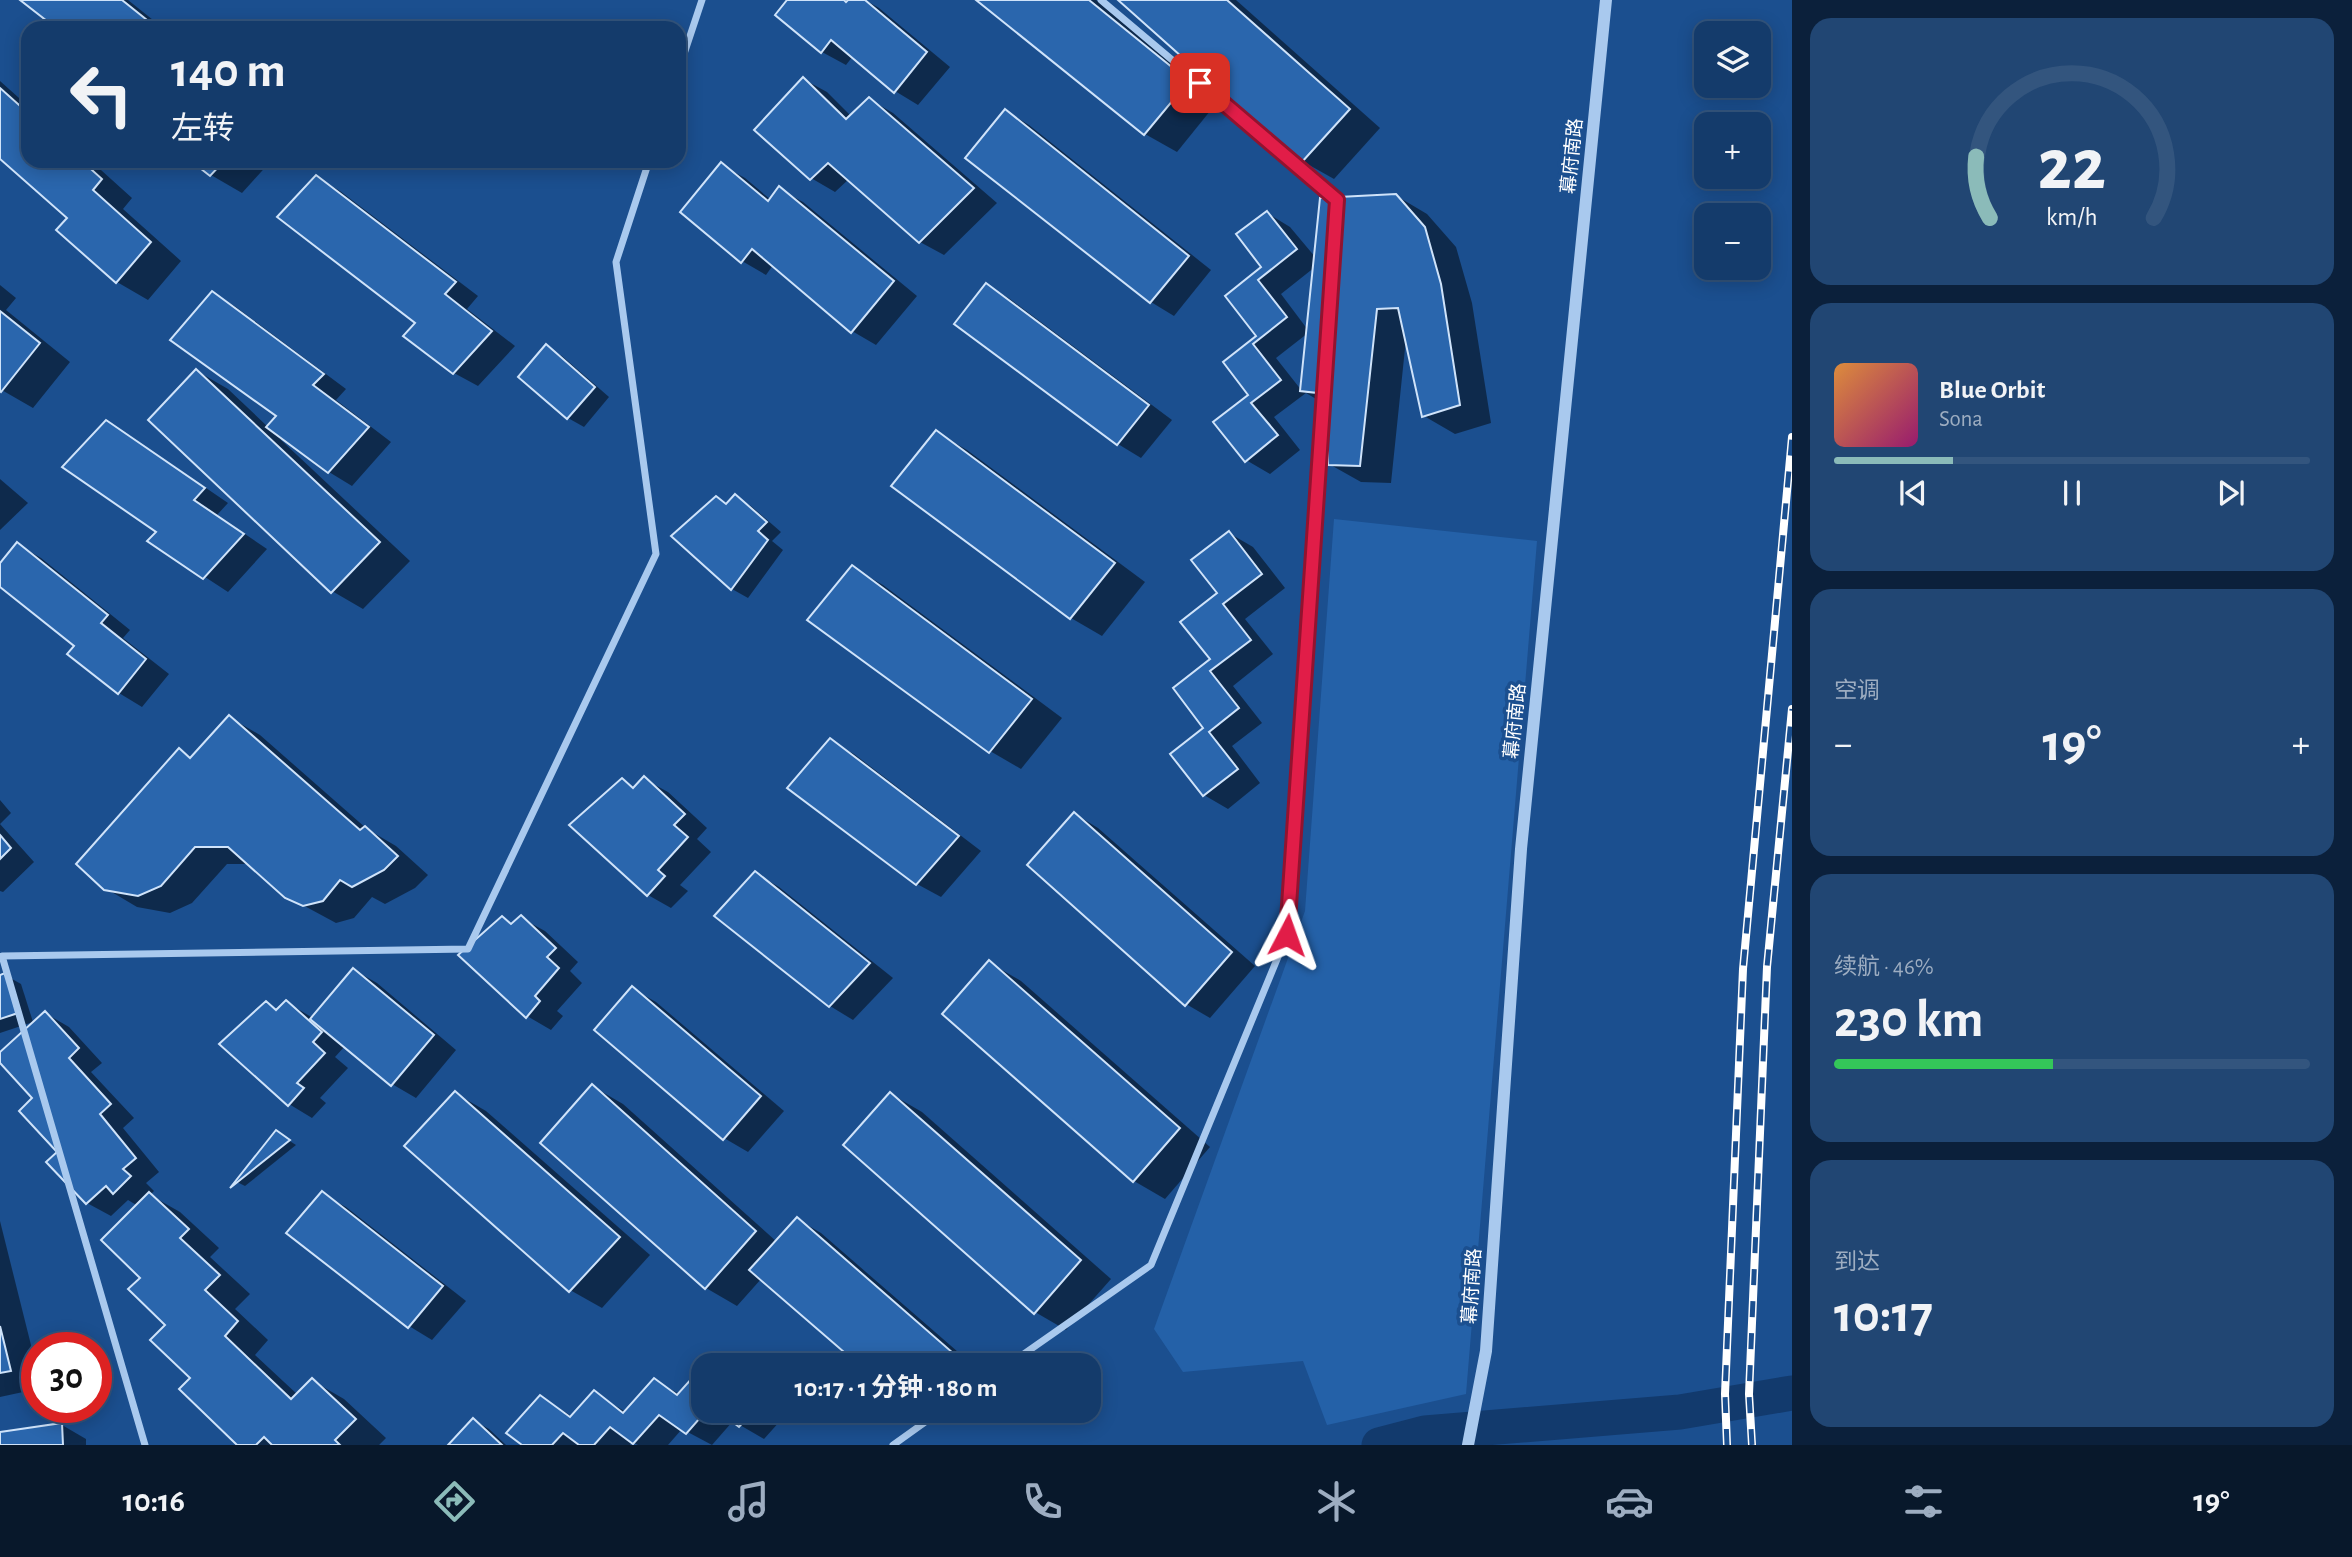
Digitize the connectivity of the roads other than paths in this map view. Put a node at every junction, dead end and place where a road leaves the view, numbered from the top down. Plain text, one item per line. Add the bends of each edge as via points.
1 (702, 0) edge
2 (1101, 0) edge
3 (1606, 0) edge
4 (686, 48) edge
5 (647, 168) edge
6 (1025, 1353) edge
7 (923, 1423) edge
8 (145, 1445) edge
9 (892, 1445) edge
10 (1468, 1445) edge

1 - 4 street
2 - 6 street via 1337,200 1287,935 1151,1265
3 - 10 street, 幕府南路 via 1521,849 1486,1351
5 - 8 street via 616,262 656,554 468,949 2,956
7 - 9 street

